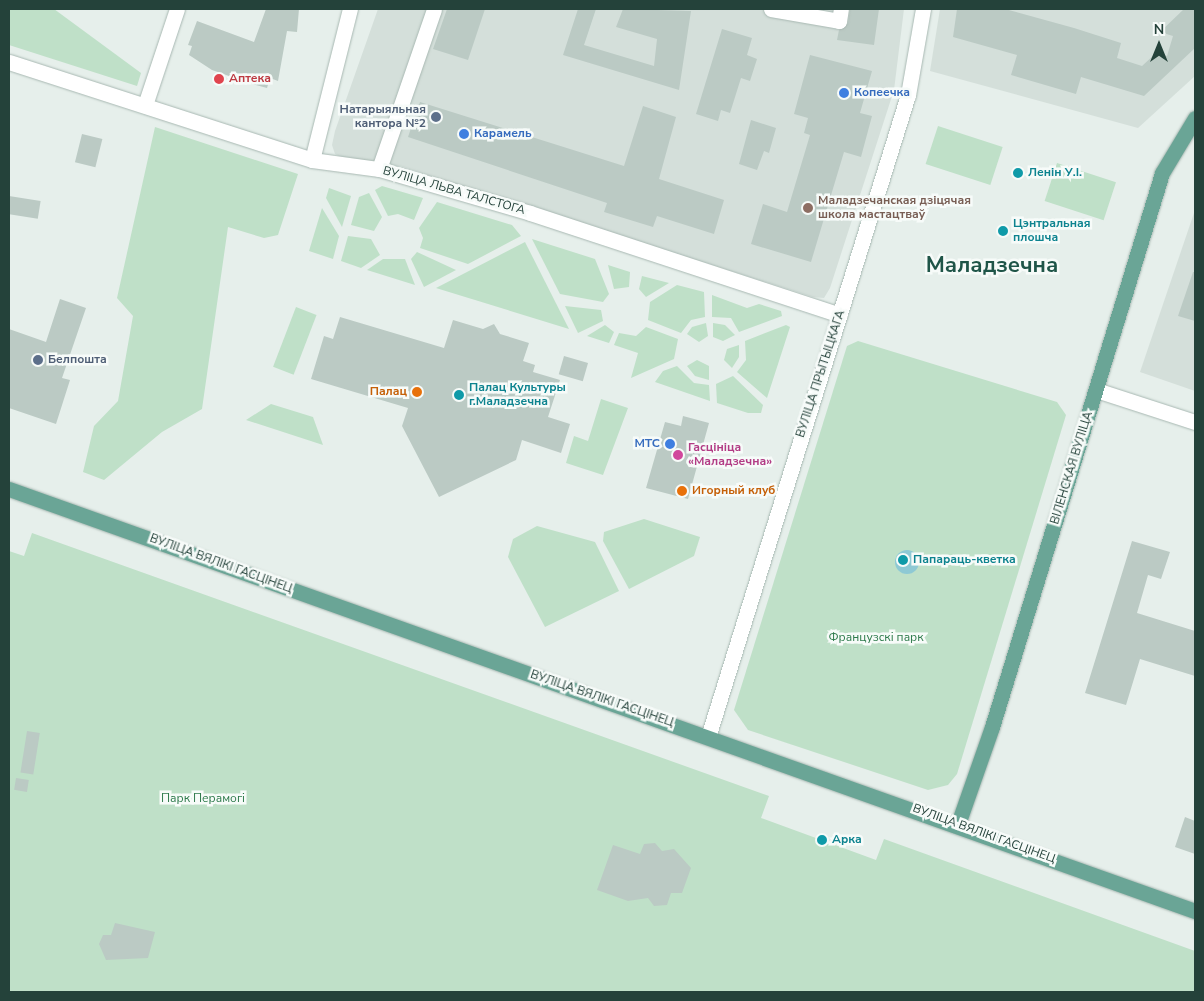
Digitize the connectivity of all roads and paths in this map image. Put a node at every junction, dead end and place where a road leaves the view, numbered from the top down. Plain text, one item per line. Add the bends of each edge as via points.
1 (177, 9) edge
2 (350, 9) edge
3 (434, 9) edge
4 (771, 9) edge
5 (841, 9) edge
6 (923, 9) edge
7 (9, 62) edge
8 (144, 105) junction
9 (1195, 118) edge
10 (312, 160) junction
11 (379, 169) junction
12 (840, 315) junction
13 (1096, 390) junction
14 (1195, 422) edge
15 (9, 489) edge
16 (708, 737) junction
17 (958, 824) junction
18 (1195, 911) edge

1 - 8 street
2 - 10 street
3 - 11 street
4 - 5 street via 839,21
6 - 12 street, ВУЛІЦА ПРЫТЫЦКАГА via 908,94
7 - 8 street, ВУЛІЦА ЛЬВА ТАЛСТОГА
8 - 10 street, ВУЛІЦА ЛЬВА ТАЛСТОГА
9 - 13 main road, ВІЛЕНСКАЯ ВУЛІЦА via 1162,174
10 - 11 street, ВУЛІЦА ЛЬВА ТАЛСТОГА
11 - 12 street, ВУЛІЦА ЛЬВА ТАЛСТОГА via 530,213
12 - 16 street, ВУЛІЦА ПРЫТЫЦКАГА
13 - 14 street
13 - 17 main road, ВІЛЕНСКАЯ ВУЛІЦА
15 - 16 main road, ВУЛІЦА ВЯЛІКІ ГАСЦІНЕЦ
16 - 17 main road, ВУЛІЦА ВЯЛІКІ ГАСЦІНЕЦ
17 - 18 main road, ВУЛІЦА ВЯЛІКІ ГАСЦІНЕЦ

